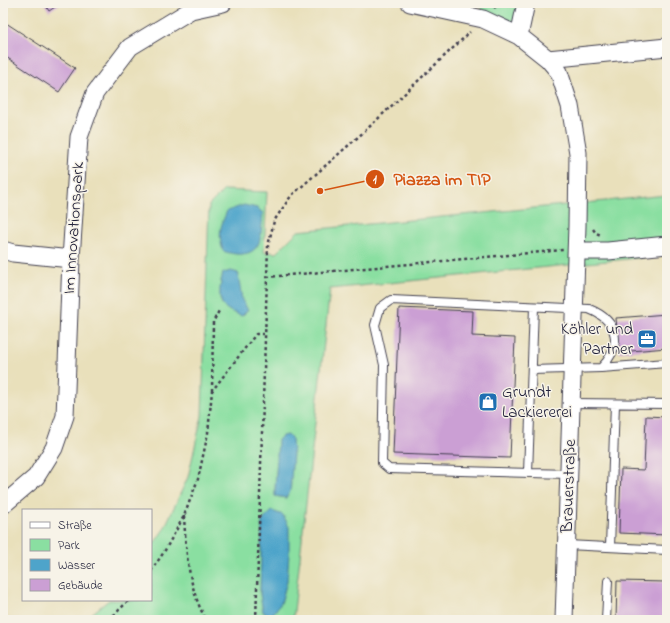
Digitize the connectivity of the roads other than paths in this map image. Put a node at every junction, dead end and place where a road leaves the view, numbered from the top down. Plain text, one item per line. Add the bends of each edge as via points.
1 (223, 3) edge
2 (410, 3) edge
3 (526, 3) edge
4 (519, 36) junction
5 (667, 47) edge
6 (548, 59) junction
7 (667, 245) edge
8 (3, 250) edge
9 (577, 251) junction
10 (71, 259) junction
11 (534, 307) junction
12 (575, 309) junction
13 (667, 363) edge
14 (601, 368) junction
15 (573, 369) junction
16 (532, 370) junction
17 (572, 404) junction
18 (615, 404) junction
19 (667, 404) edge
20 (528, 473) junction
21 (569, 474) junction
22 (3, 505) edge
23 (567, 546) junction
24 (610, 547) junction
25 (667, 550) edge
26 (608, 581) dead end
27 (564, 620) edge
28 (606, 620) edge

1 - 10 street, Im Innovationspark via 191,10 130,47 94,93 79,136
2 - 4 street via 483,19
3 - 4 street
4 - 6 street
5 - 6 street
6 - 9 street via 559,72 570,106 578,153
7 - 9 street via 608,251
8 - 10 street
9 - 12 street, Brauerstraße
10 - 22 street, Im Innovationspark via 65,416 54,448 36,477
11 - 12 lane
11 - 16 lane
11 - 20 lane via 392,300 380,308 375,325 384,366 382,463 389,469
12 - 14 lane via 600,314 612,327 615,338 613,349 608,361
12 - 15 street, Brauerstraße
13 - 14 lane
14 - 15 lane
15 - 16 lane
15 - 17 street, Brauerstraße
16 - 20 lane
17 - 18 lane
17 - 21 street, Brauerstraße
18 - 19 lane
18 - 24 lane
20 - 21 lane
21 - 23 street, Brauerstraße
23 - 24 lane
23 - 27 street, Brauerstraße
24 - 25 lane
26 - 28 lane

